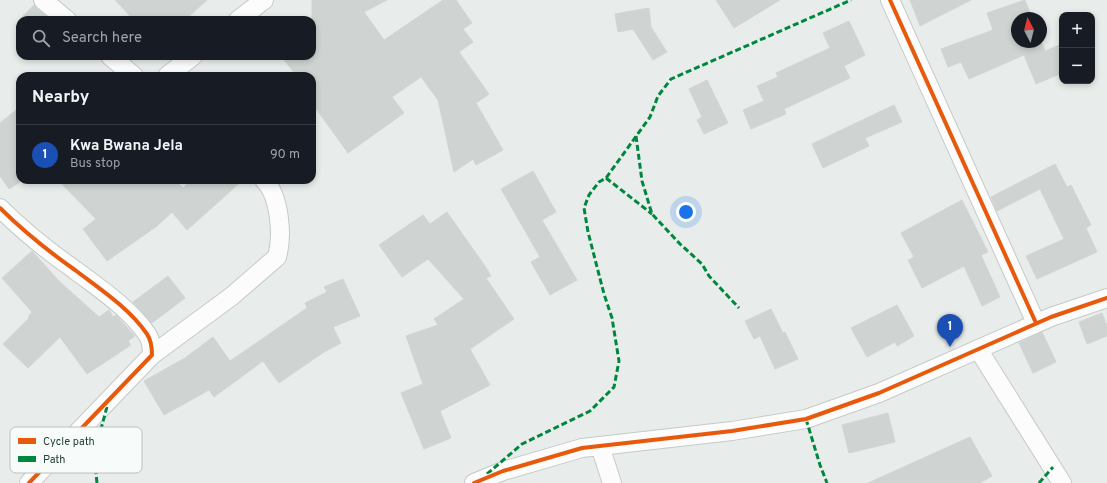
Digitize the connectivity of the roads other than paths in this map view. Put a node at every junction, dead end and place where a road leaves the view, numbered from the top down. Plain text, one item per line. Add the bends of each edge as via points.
1 (43, 0) edge
2 (264, 0) edge
3 (890, 0) edge
4 (62, 16) edge
5 (243, 16) edge
6 (115, 60) edge
7 (188, 60) edge
8 (129, 72) edge
9 (172, 72) edge
10 (267, 184) edge
11 (0, 208) edge
12 (1107, 298) edge
13 (1036, 323) junction
14 (978, 349) junction
15 (152, 355) junction
16 (83, 427) edge
17 (600, 446) junction
18 (39, 473) edge
19 (29, 483) edge
20 (474, 483) edge
21 (612, 483) edge
22 (1062, 483) edge

1 - 4 street
2 - 5 street
3 - 13 street
6 - 8 street
7 - 9 street
10 - 15 street via 274,195 278,212 277,257 232,296
11 - 15 street via 38,243 134,318 148,335
12 - 13 street
13 - 14 street
14 - 17 street via 880,393 806,419 732,431
14 - 22 street
15 - 16 street
17 - 20 street via 582,448 517,467
17 - 21 street
18 - 19 street

